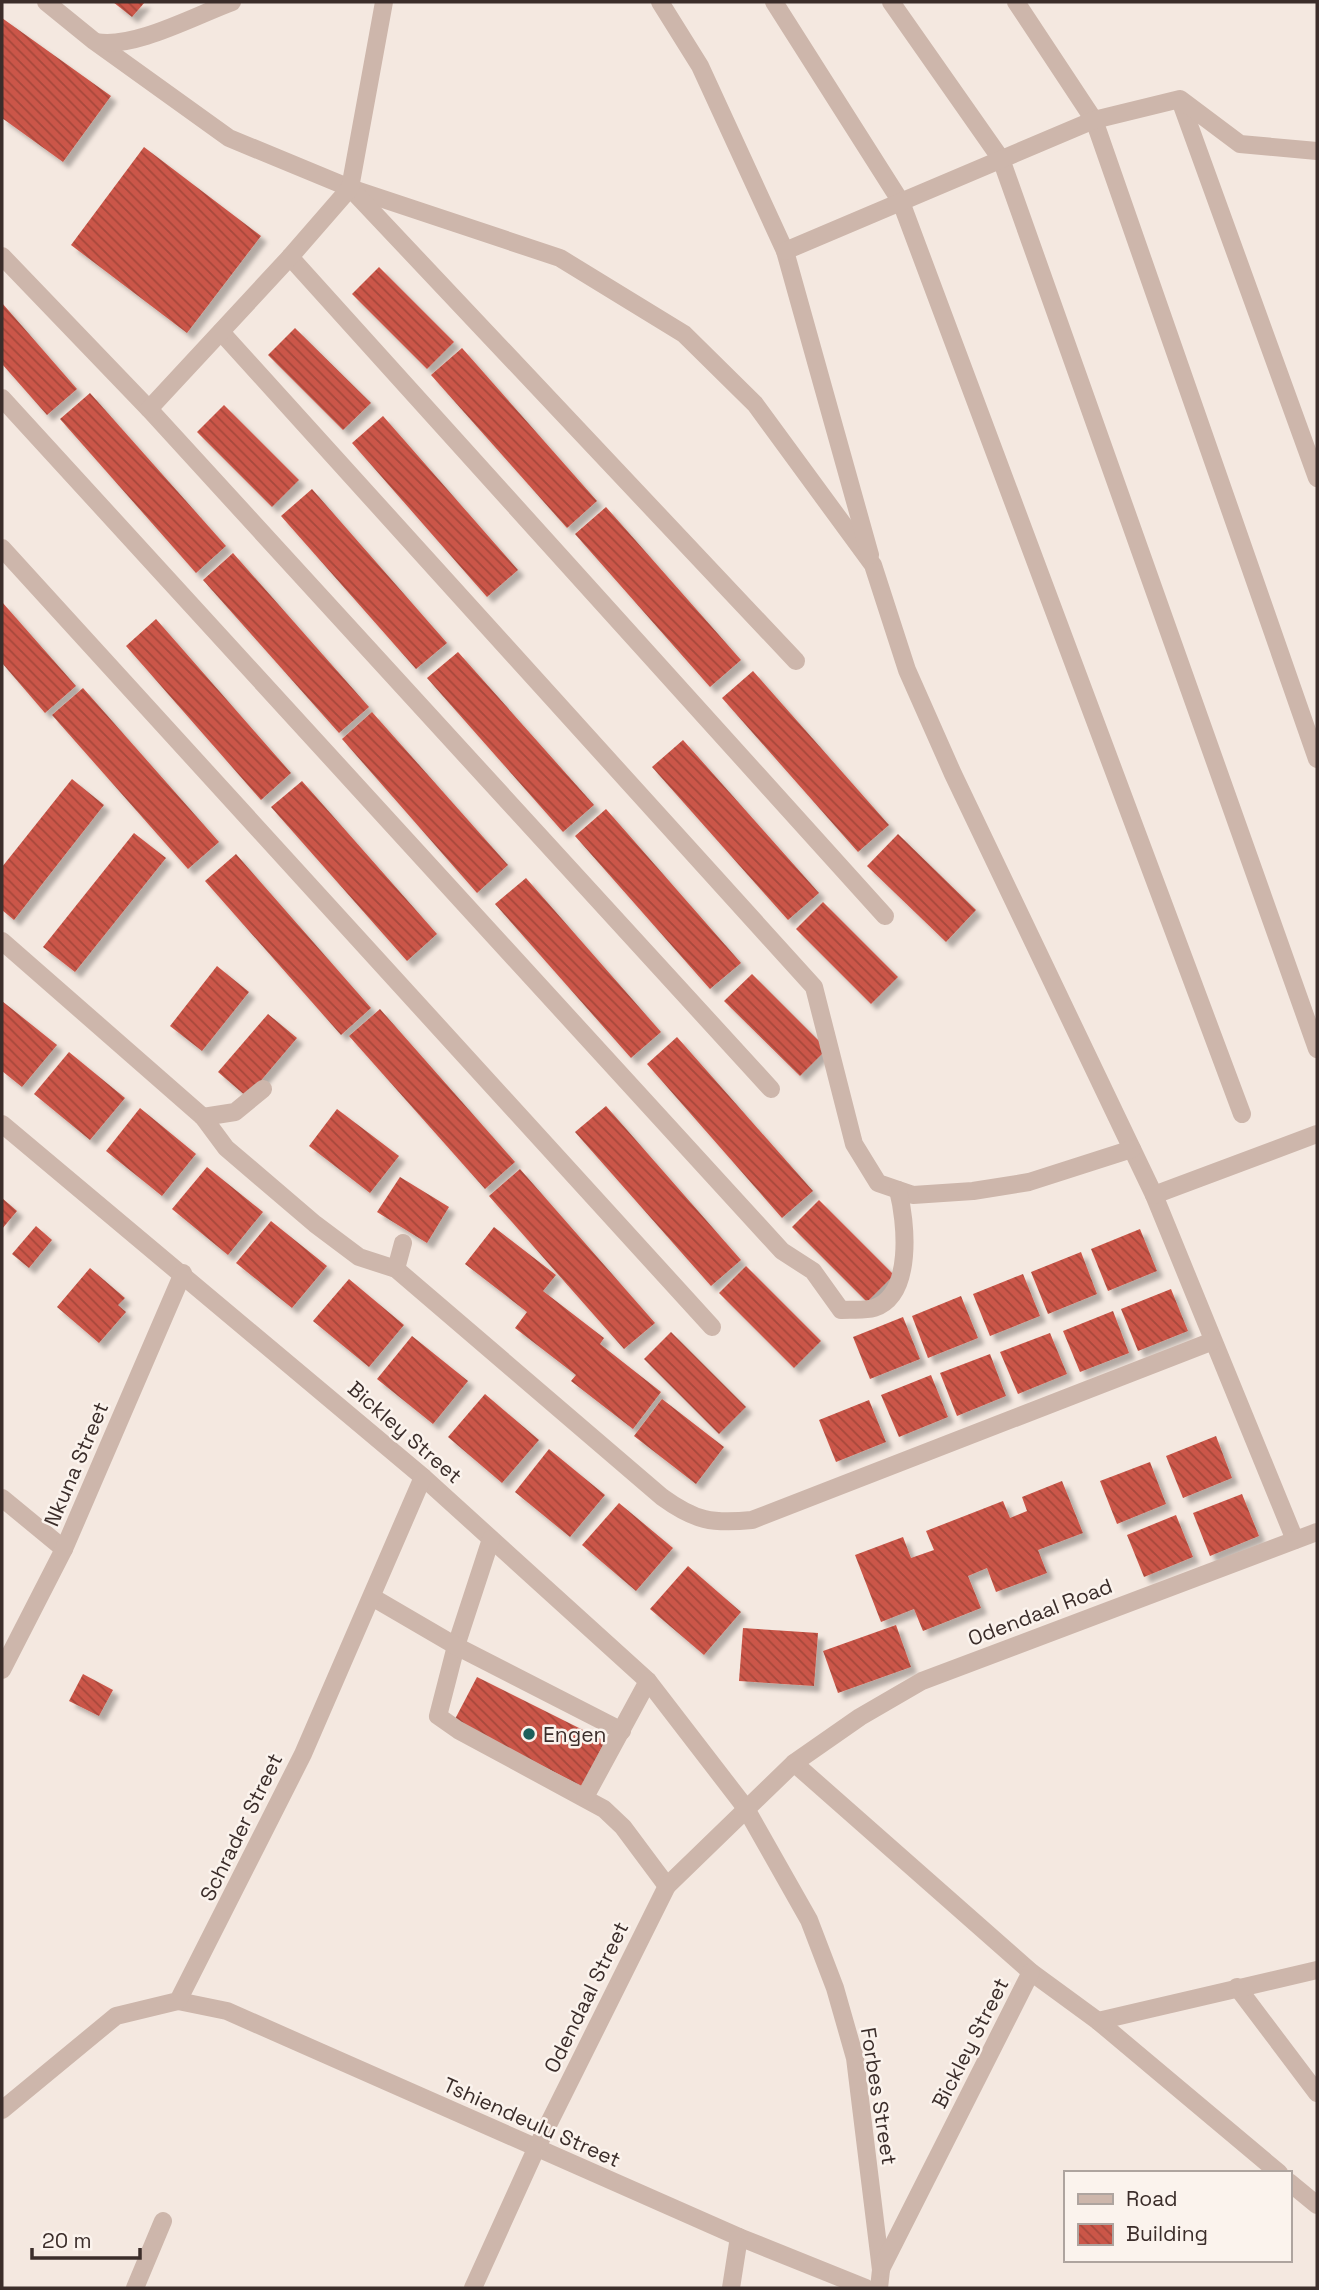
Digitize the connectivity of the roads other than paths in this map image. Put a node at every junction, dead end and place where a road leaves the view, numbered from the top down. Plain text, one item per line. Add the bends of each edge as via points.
1 (46, 2) edge
2 (195, 2) edge
3 (232, 2) edge
4 (384, 2) edge
5 (660, 2) edge
6 (774, 2) edge
7 (891, 2) edge
8 (1016, 2) edge
9 (182, 20) junction
10 (94, 41) junction
11 (1180, 99) junction
12 (1094, 120) junction
13 (1317, 151) edge
14 (1002, 159) junction
15 (350, 188) junction
16 (901, 202) junction
17 (785, 251) junction
18 (2, 256) edge
19 (290, 257) junction
20 (221, 332) junction
21 (2, 398) edge
22 (149, 410) junction
23 (1317, 478) edge
24 (2, 548) edge
25 (873, 565) junction
26 (796, 661) dead end
27 (1317, 760) edge
28 (884, 916) dead end
29 (2, 940) edge
30 (1317, 1049) edge
31 (263, 1088) dead end
32 (771, 1089) dead end
33 (1242, 1114) dead end
34 (203, 1117) junction
35 (2, 1124) edge
36 (1317, 1134) edge
37 (1132, 1149) junction
38 (898, 1190) junction
39 (1154, 1195) junction
40 (402, 1243) dead end
41 (396, 1269) junction
42 (183, 1273) junction
43 (712, 1327) dead end
44 (1213, 1340) junction
45 (424, 1477) junction
46 (2, 1497) edge
47 (1317, 1532) edge
48 (491, 1539) junction
49 (1295, 1540) junction
50 (64, 1549) junction
51 (372, 1597) junction
52 (456, 1646) junction
53 (2, 1670) edge
54 (648, 1681) junction
55 (622, 1731) junction
56 (794, 1763) junction
57 (585, 1797) junction
58 (745, 1807) junction
59 (667, 1886) junction
60 (1317, 1970) edge
61 (1031, 1972) junction
62 (1237, 1987) junction
63 (178, 2001) junction
64 (1098, 2021) junction
65 (1317, 2093) edge
66 (2, 2110) edge
67 (536, 2149) junction
68 (1277, 2171) edge
69 (1291, 2184) edge
70 (1317, 2205) edge
71 (163, 2221) dead end
72 (739, 2237) junction
73 (881, 2270) junction
74 (135, 2288) edge
75 (473, 2288) edge
76 (731, 2288) edge
77 (866, 2288) edge
78 (879, 2288) edge

1 - 10 street
2 - 9 street
3 - 9 street
4 - 15 street
5 - 17 street via 700,66
6 - 16 street
7 - 14 street
8 - 12 street
9 - 10 street via 133,41 113,45
10 - 15 street via 229,138
11 - 12 street
11 - 13 street via 1240,144
11 - 23 street
12 - 14 street
12 - 27 street
14 - 16 street
14 - 30 street
15 - 19 street
15 - 25 street via 560,258 684,334 755,404
15 - 26 street
16 - 17 street
16 - 33 street
17 - 25 street
18 - 22 street
19 - 20 street
19 - 28 street
20 - 22 street
20 - 38 street via 814,987 854,1144 878,1183
21 - 38 street via 782,1251 813,1271 841,1310 874,1308 894,1293 904,1257 904,1213
22 - 32 street
24 - 43 street
25 - 37 street via 906,670
29 - 34 street
31 - 34 street via 235,1112
34 - 41 street via 226,1148 315,1224 359,1257
35 - 42 street, Bickley Street
36 - 39 street
37 - 38 street via 1030,1182 925,1194
37 - 39 street
39 - 44 street
40 - 41 street
41 - 44 street via 662,1497 683,1512 715,1524 752,1520
42 - 45 street, Bickley Street
42 - 50 street, Nkuna Street
44 - 49 street
45 - 48 street, Bickley Street
45 - 51 street, Schrader Street
46 - 50 street
47 - 49 street, Odendaal Road
48 - 52 street
48 - 54 street, Bickley Street
49 - 56 street, Odendaal Road via 922,1681
50 - 53 street, Nkuna Street
51 - 52 street
51 - 63 street, Schrader Street via 303,1754
52 - 55 street
52 - 57 street via 439,1704 442,1721
54 - 55 street
54 - 58 street, Bickley Street
55 - 57 street
56 - 58 street, Odendaal Street
56 - 61 street
57 - 59 street via 623,1827
58 - 59 street, Odendaal Street
58 - 73 street, Forbes Street via 809,1920 835,1987 855,2058
59 - 67 street, Odendaal Street
60 - 62 street
61 - 64 street, Bickley Street
61 - 73 street, Bickley Street
62 - 64 street
62 - 65 street
63 - 66 street via 116,2016
63 - 67 street, Tshiendeulu Street via 227,2011
64 - 68 street, Bickley Street
67 - 72 street, Tshiendeulu Street
67 - 75 street, Odendaal Street
69 - 70 street
71 - 74 street
72 - 76 street
72 - 77 street, Tshiendeulu Street
73 - 78 street, Forbes Street

